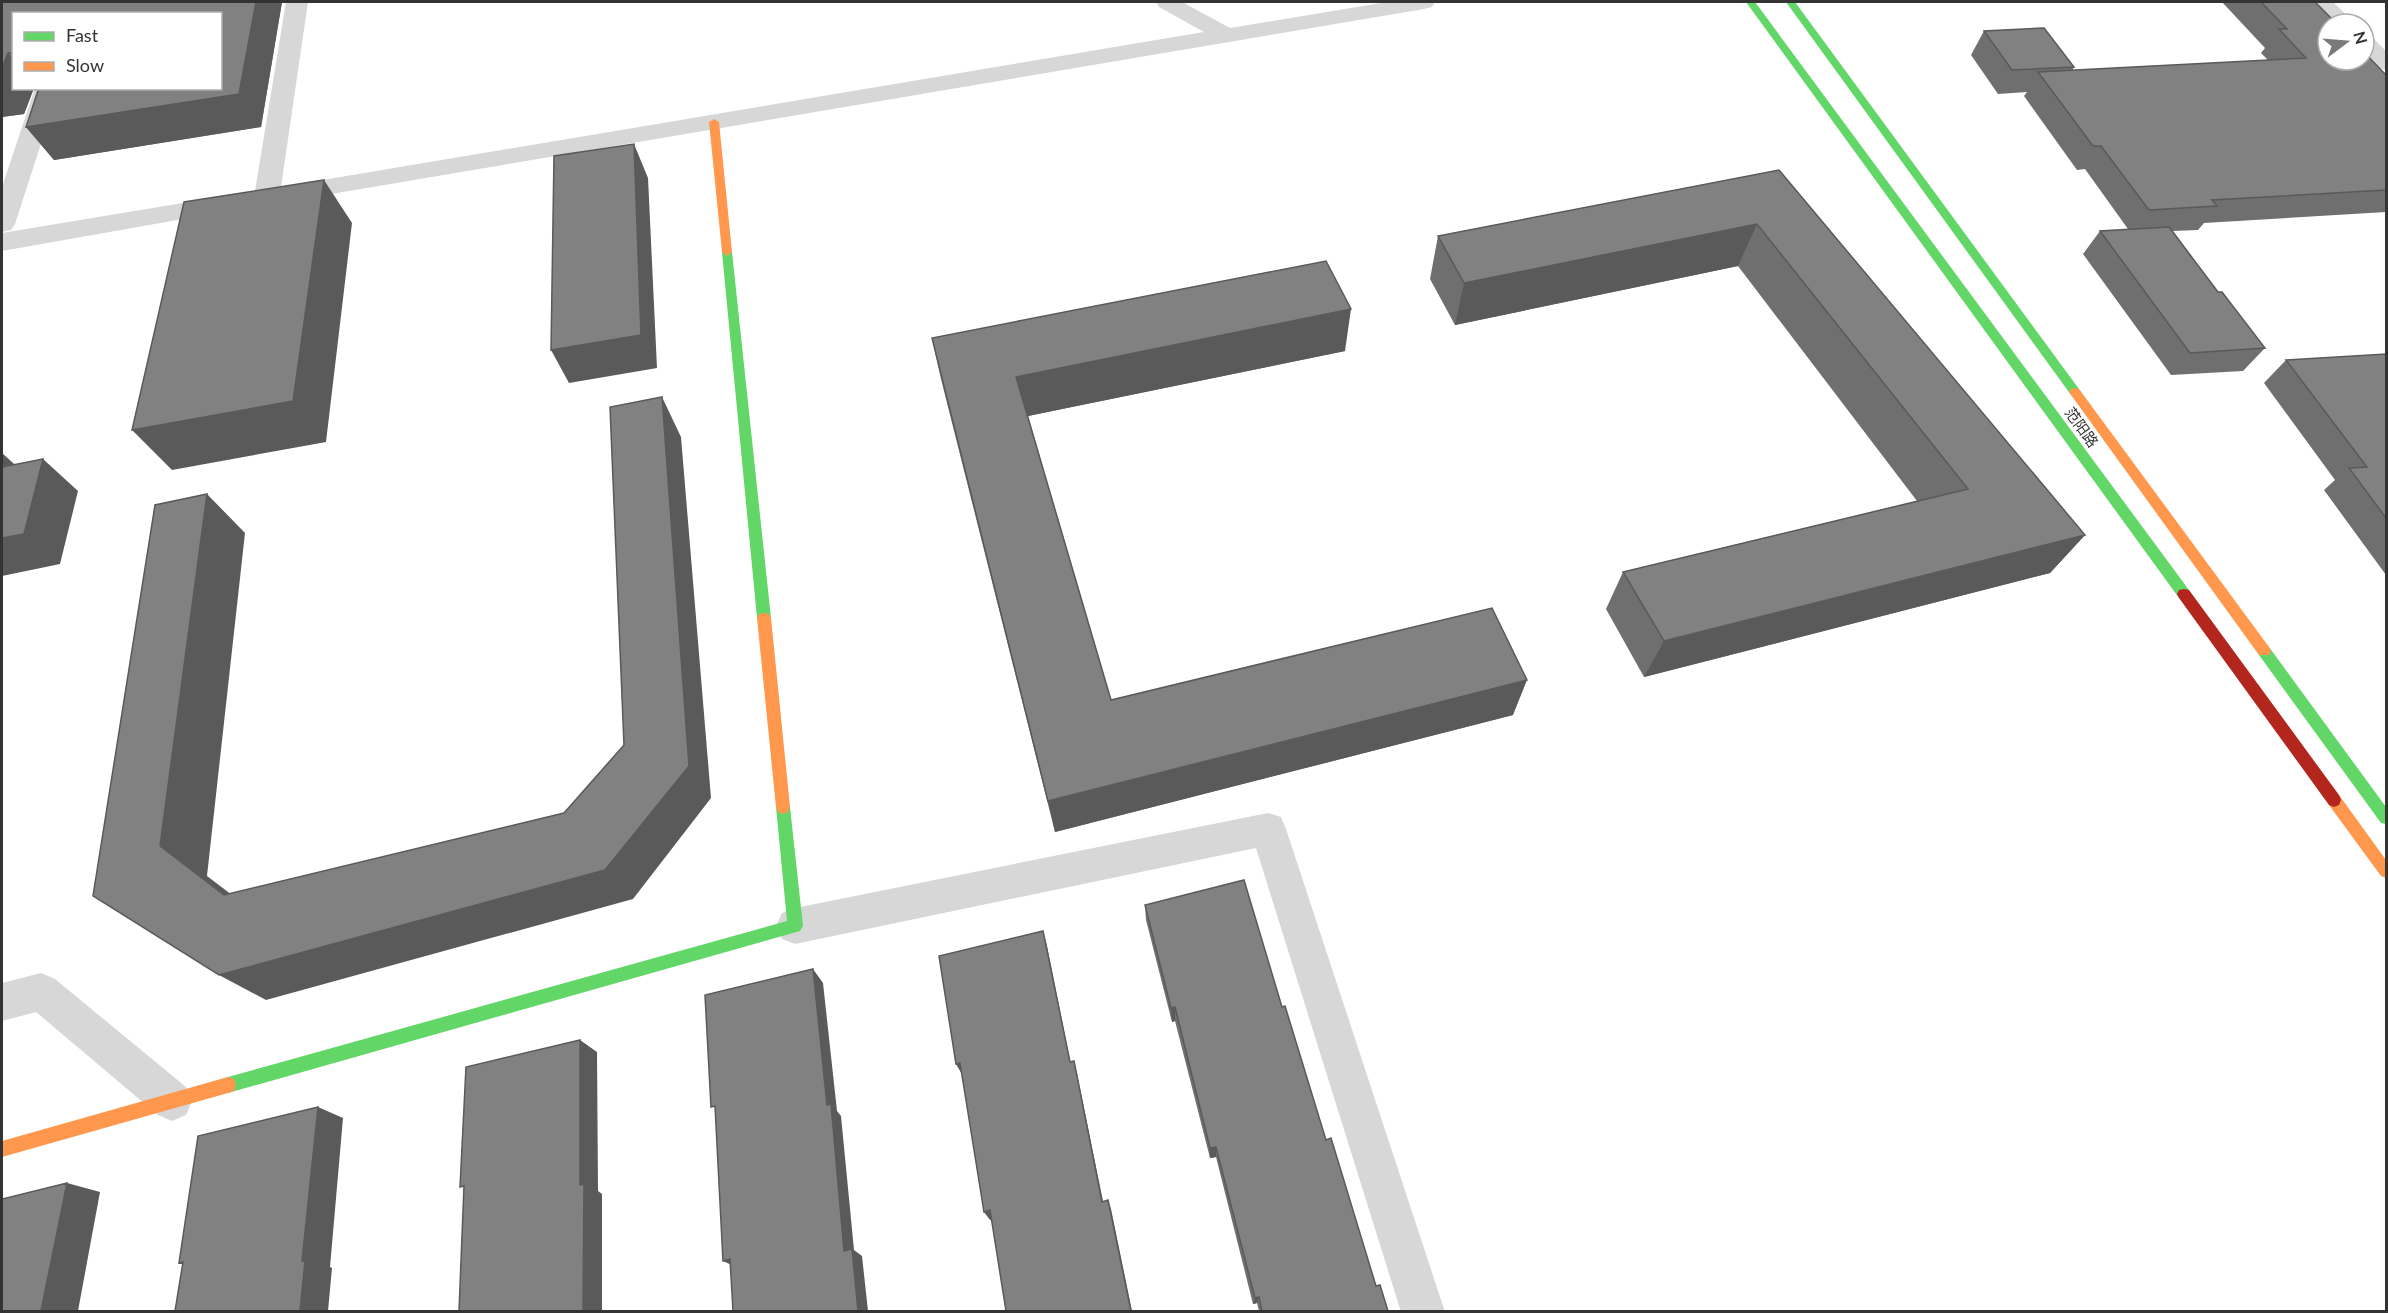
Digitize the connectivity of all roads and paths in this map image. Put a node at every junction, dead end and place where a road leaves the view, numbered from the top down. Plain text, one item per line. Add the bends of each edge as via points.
1 (297, 2) edge
2 (1167, 2) edge
3 (1425, 2) edge
4 (1751, 2) edge
5 (1791, 2) edge
6 (1226, 35) junction
7 (46, 90) edge
8 (714, 122) junction
9 (267, 197) junction
10 (2, 224) edge
11 (2, 242) edge
12 (2386, 818) edge
13 (2386, 871) edge
14 (795, 926) junction
15 (2, 1002) edge
16 (172, 1101) junction
17 (2, 1149) edge
18 (1424, 1311) edge

1 - 9 street
2 - 6 street
3 - 6 street
4 - 13 street, 范阳路
5 - 12 street, 范阳路
6 - 8 street
7 - 10 street
8 - 9 street
8 - 14 street
9 - 11 street
14 - 16 street
14 - 18 street via 1268,829
15 - 16 street via 41,992
16 - 17 street

